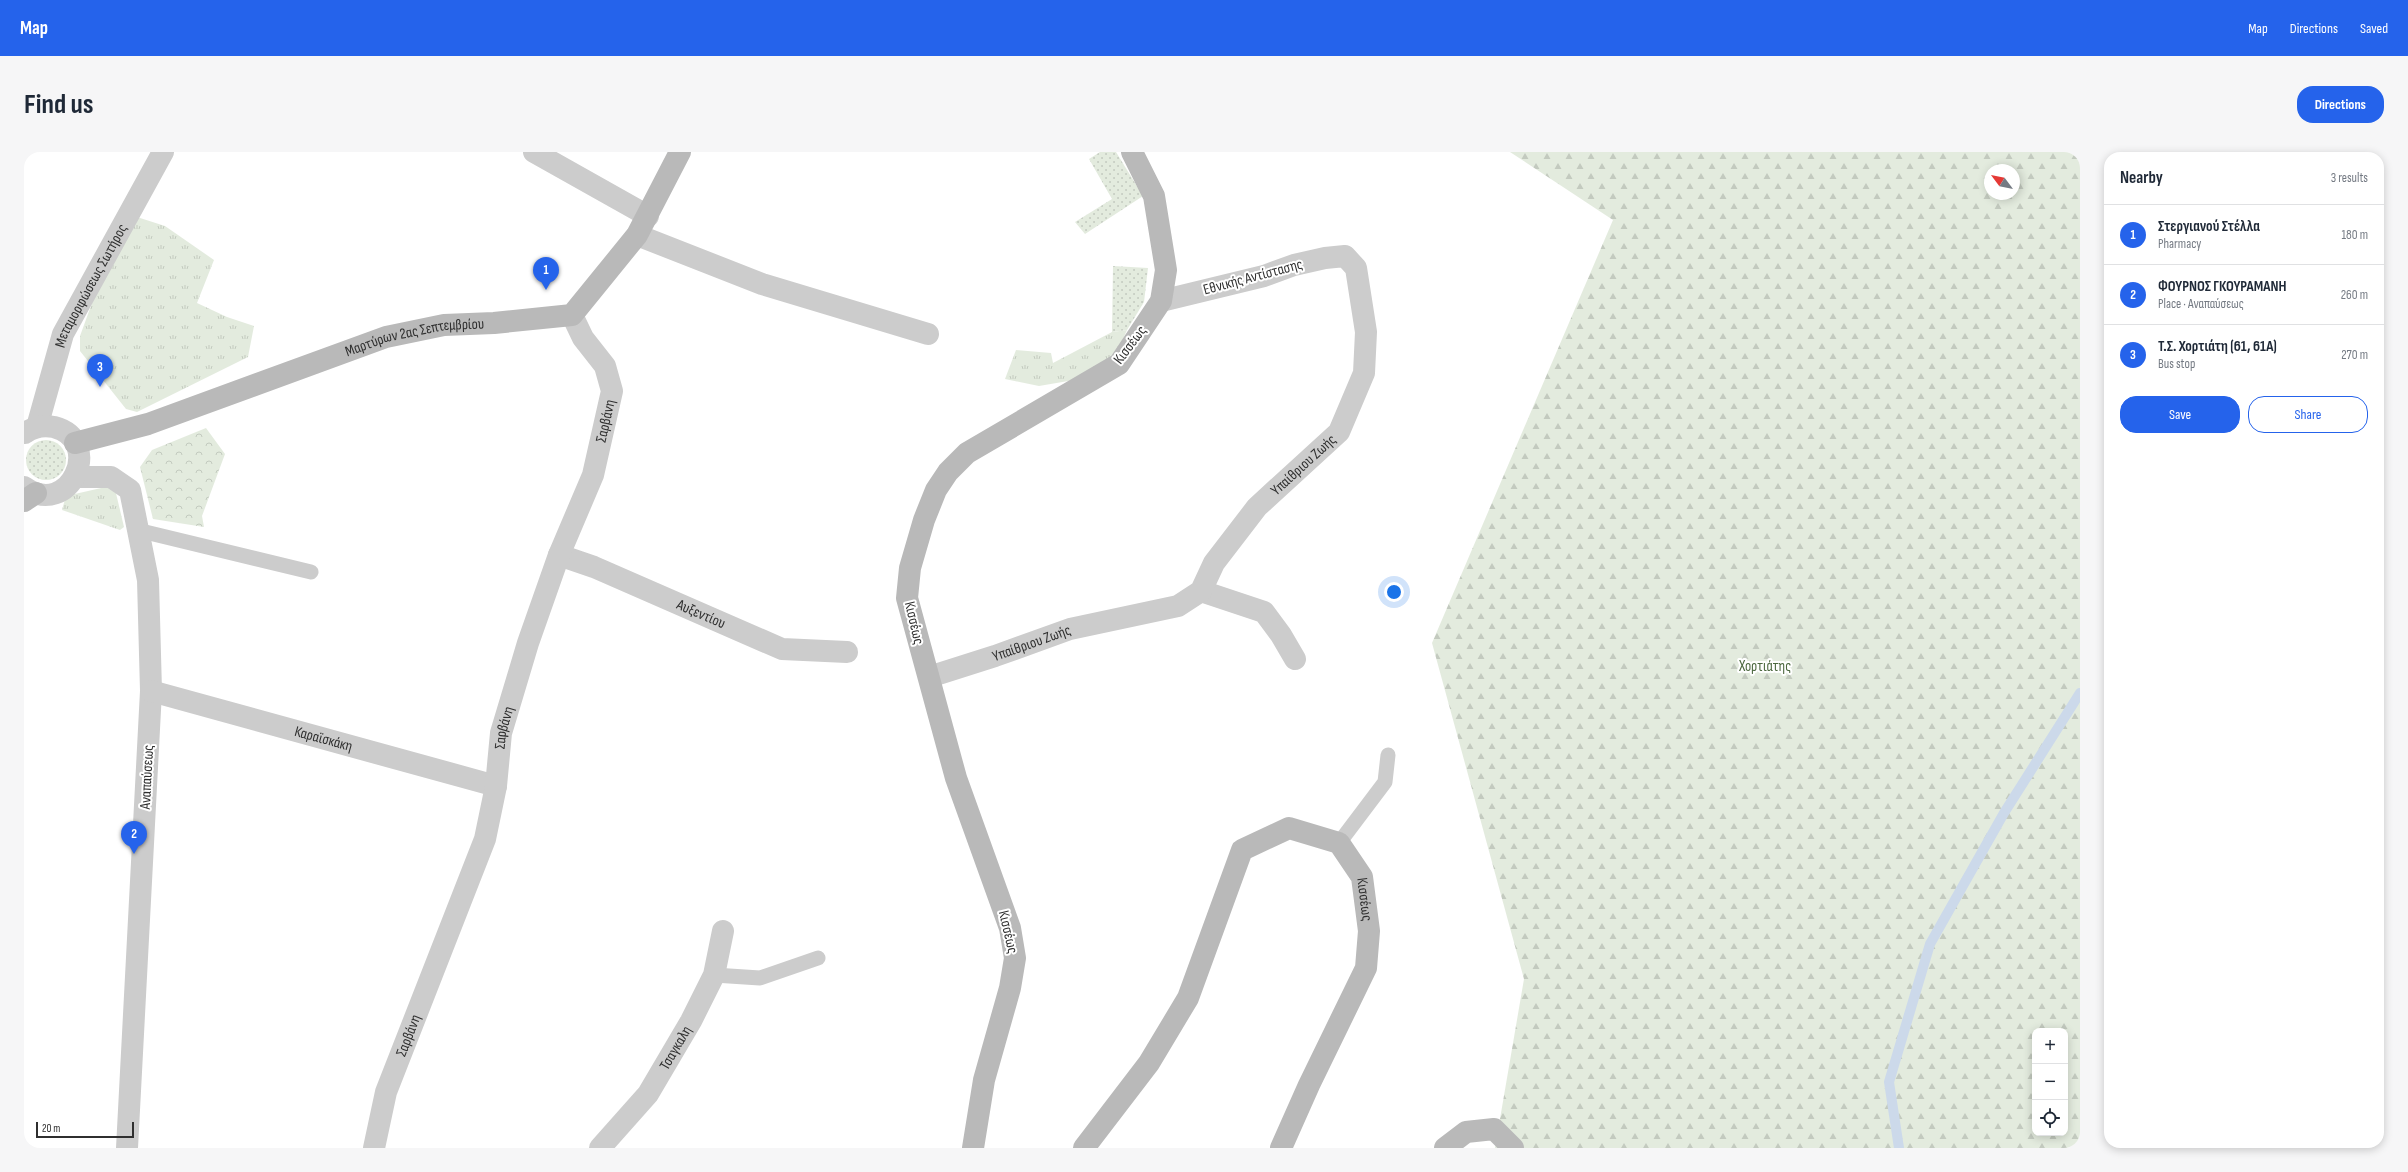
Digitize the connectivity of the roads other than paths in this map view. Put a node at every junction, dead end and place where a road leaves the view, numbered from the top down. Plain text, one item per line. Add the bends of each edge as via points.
1 (163, 152) edge
2 (534, 152) edge
3 (680, 152) edge
4 (1132, 152) edge
5 (648, 216) junction
6 (638, 235) junction
7 (1345, 256) joint
8 (1161, 301) junction
9 (572, 315) junction
10 (928, 334) dead end
11 (31, 430) edge
12 (75, 443) junction
13 (75, 477) junction
14 (28, 494) edge
15 (137, 530) junction
16 (560, 555) junction
17 (311, 572) dead end
18 (1201, 591) junction
19 (847, 652) dead end
20 (1295, 659) dead end
21 (929, 677) junction
22 (151, 691) junction
23 (1388, 755) dead end
24 (496, 786) junction
25 (1339, 844) junction
26 (723, 931) dead end
27 (818, 958) dead end
28 (714, 975) junction
29 (127, 1148) edge
30 (374, 1148) edge
31 (600, 1148) edge
32 (973, 1148) edge
33 (1084, 1148) edge
34 (1281, 1148) edge
35 (1445, 1148) edge
36 (1513, 1148) edge

1 - 11 street, Μεταμορφώσεως Σωτήρος via 62,334
2 - 5 street
3 - 5 street
4 - 8 street, Κισσέως via 1154,196 1166,270
5 - 6 street
6 - 9 street
6 - 10 street via 762,284
7 - 8 street, Εθνικής Αντίστασης via 1294,265 1264,276
7 - 18 street, Υπαίθριου Ζωής via 1356,268 1366,332 1364,373 1340,432 1257,507 1214,563
8 - 21 street, Κισσέως via 1119,364 967,453 948,472 936,490 910,568 907,598
9 - 12 street, Μαρτύρων 2ας Σεπτεμβρίου via 494,324 444,324 386,337 148,424
9 - 16 street, Σαρβάνη via 584,338 605,366 612,391 593,475
11 - 12 street via 48,426 59,429 68,434
12 - 13 street via 79,455
13 - 14 street via 63,490 47,495
13 - 15 street, Αναπαύσεως via 111,477 130,490
15 - 17 lane
15 - 22 street, Αναπαύσεως via 148,580
16 - 19 street, Αυξεντίου via 594,567 782,649
16 - 24 street, Σαρβάνη via 528,643 501,733
18 - 20 street via 1264,612
18 - 21 street, Υπαίθριου Ζωής via 1178,606 1070,629
21 - 32 street, Κισσέως via 956,778 1010,928 1015,958 1010,988 984,1080
22 - 24 street, Καραϊσκάκη
22 - 29 street, Αναπαύσεως
23 - 25 lane via 1385,782
24 - 30 street, Σαρβάνη via 485,839 386,1092
25 - 33 street via 1288,828 1242,850 1188,998 1149,1063
25 - 34 street, Κισσέως via 1362,877 1370,931 1366,968
26 - 28 street, Τσαγκαλη
27 - 28 lane via 760,978
28 - 31 street, Τσαγκαλη via 648,1094
35 - 36 street via 1466,1132 1494,1129

